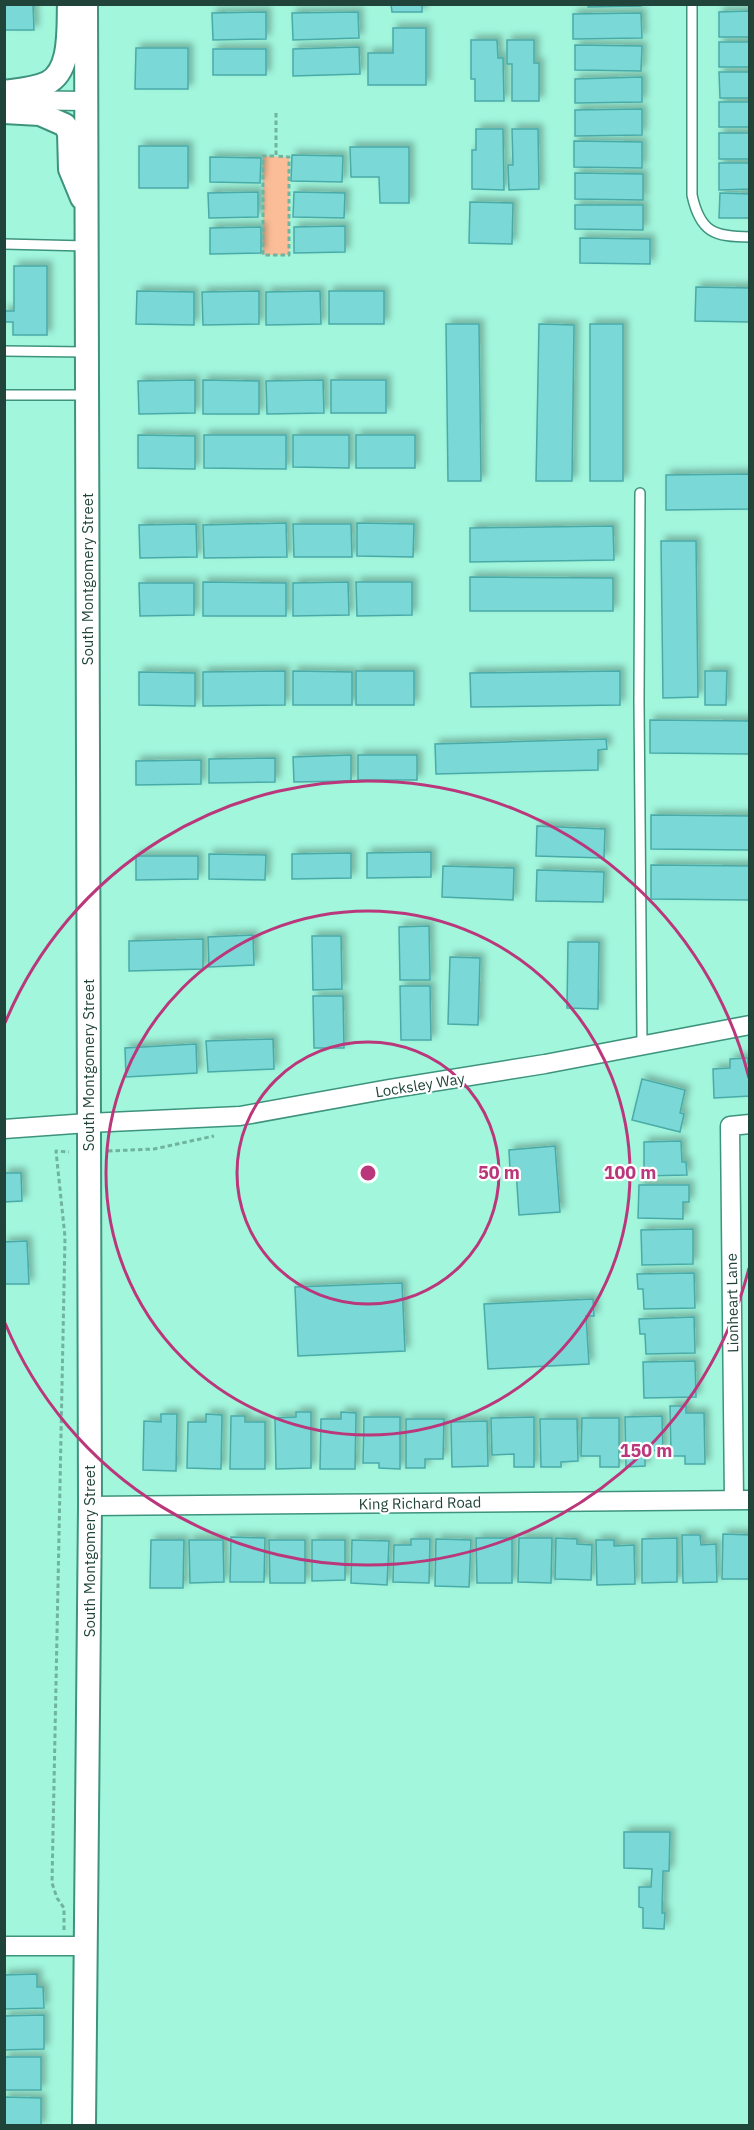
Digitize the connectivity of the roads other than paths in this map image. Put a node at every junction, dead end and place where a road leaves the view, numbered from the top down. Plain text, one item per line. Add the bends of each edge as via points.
1 (69, 4) edge
2 (86, 4) edge
3 (692, 4) edge
4 (4, 92) edge
5 (4, 100) edge
6 (86, 101) junction
7 (4, 112) edge
8 (86, 208) junction
9 (750, 237) edge
10 (4, 244) edge
11 (86, 246) junction
12 (4, 351) edge
13 (87, 352) junction
14 (4, 395) edge
15 (86, 395) junction
16 (640, 493) dead end
17 (750, 1025) edge
18 (642, 1045) junction
19 (88, 1123) junction
20 (750, 1125) edge
21 (4, 1129) edge
22 (742, 1500) edge
23 (90, 1506) junction
24 (4, 1946) edge
25 (75, 1946) junction
26 (84, 2126) edge

1 - 4 street via 63,66 48,83
2 - 6 street, South Montgomery Street
3 - 9 lane via 692,195 696,213 706,227 723,237
5 - 6 street
6 - 8 street, South Montgomery Street
7 - 8 street via 40,114 65,125 69,133 70,169
8 - 11 street, South Montgomery Street
10 - 11 lane
11 - 13 street, South Montgomery Street
12 - 13 lane
13 - 15 street, South Montgomery Street
14 - 15 lane
15 - 19 street, South Montgomery Street
16 - 18 lane
17 - 18 street, Locksley Way
18 - 19 street, Locksley Way via 240,1116
19 - 21 street, Locksley Way
19 - 23 street, South Montgomery Street
20 - 22 street, Lionheart Lane via 730,1126
22 - 23 street, King Richard Road
23 - 25 street, South Montgomery Street
24 - 25 street
25 - 26 street, South Montgomery Street

